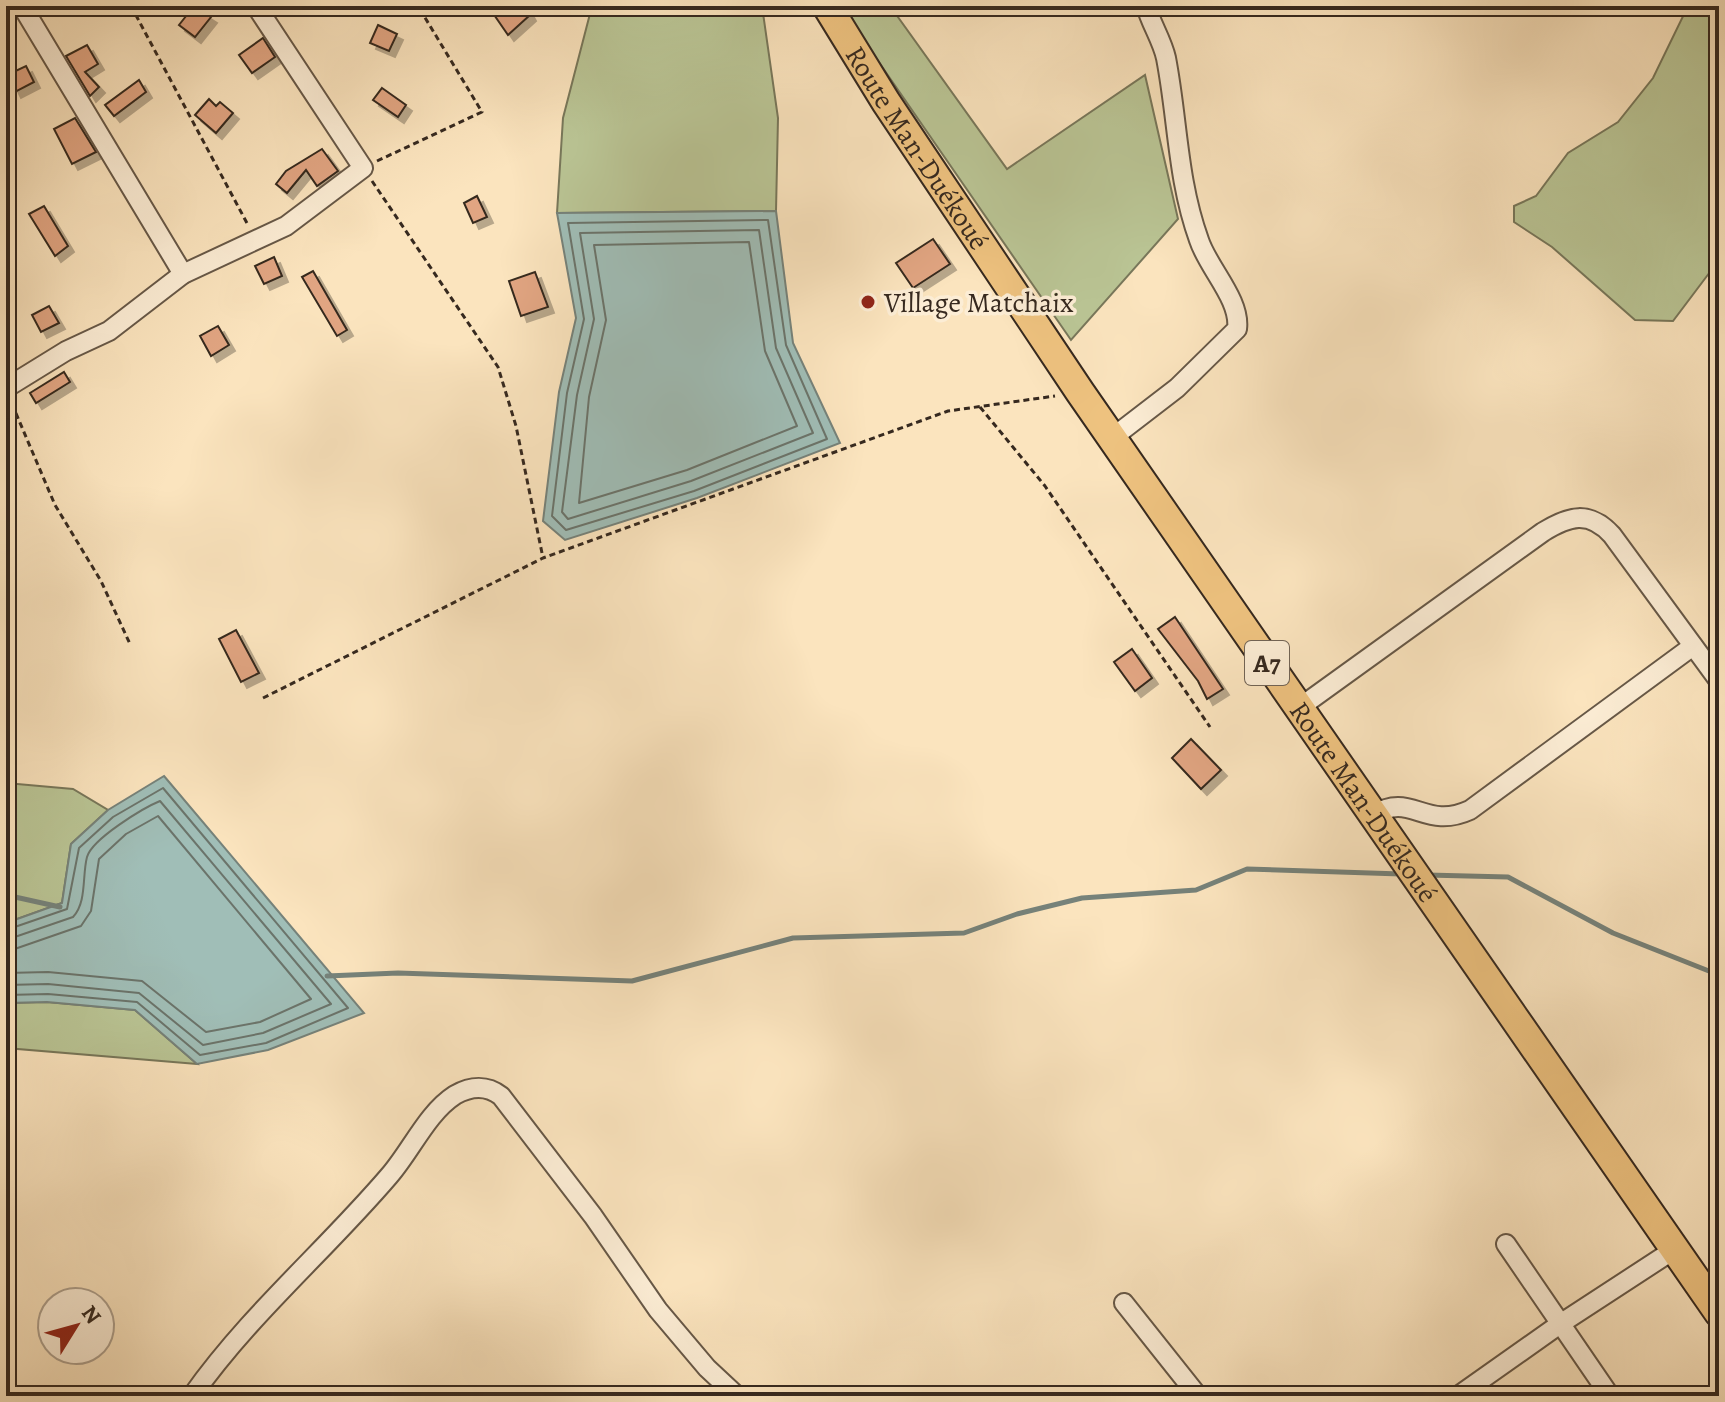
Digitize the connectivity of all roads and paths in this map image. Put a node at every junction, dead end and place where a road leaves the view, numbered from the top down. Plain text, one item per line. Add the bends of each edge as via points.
1 (20, 6) edge
2 (131, 6) edge
3 (256, 6) edge
4 (418, 6) edge
5 (827, 6) edge
6 (1146, 6) edge
7 (6, 13) edge
8 (363, 168) junction
9 (257, 241) junction
10 (183, 274) junction
11 (1080, 392) junction
12 (8, 395) edge
13 (980, 407) junction
14 (1112, 438) junction
15 (543, 558) junction
16 (130, 644) dead end
17 (1693, 646) junction
18 (1719, 681) edge
19 (263, 698) dead end
20 (1299, 708) junction
21 (1210, 727) dead end
22 (1373, 815) junction
23 (1506, 1244) dead end
24 (1675, 1249) junction
25 (1124, 1303) dead end
26 (1719, 1313) edge
27 (1560, 1324) junction
28 (192, 1396) edge
29 (737, 1396) edge
30 (1198, 1396) edge
31 (1458, 1396) edge
32 (1610, 1396) edge

1 - 7 street
1 - 10 street
2 - 9 path
3 - 8 street
4 - 8 path via 482,112
5 - 11 main road, Route Man-Duékoué / A7
6 - 14 street via 1165,53 1179,167 1193,223 1203,254 1238,317 1237,329 1177,388
8 - 9 street via 286,226
8 - 15 path via 498,367
9 - 10 street
10 - 12 street via 109,331 66,351
11 - 13 path
11 - 14 main road, Route Man-Duékoué / A7
12 - 16 path via 55,505 101,581
13 - 15 path via 948,411
13 - 21 path via 1045,486
14 - 20 main road, Route Man-Duékoué / A7
15 - 19 path
17 - 18 street
17 - 20 street via 1608,531 1594,520 1576,517 1543,532
17 - 22 street via 1470,810 1442,818 1395,805
20 - 22 main road, Route Man-Duékoué / A7
22 - 24 main road, Route Man-Duékoué / A7
23 - 27 street
24 - 26 main road, Route Man-Duékoué / A7
24 - 27 street
25 - 30 street
27 - 31 street
27 - 32 street
28 - 29 street via 221,1355 390,1175 438,1111 453,1096 483,1088 501,1096 658,1310

